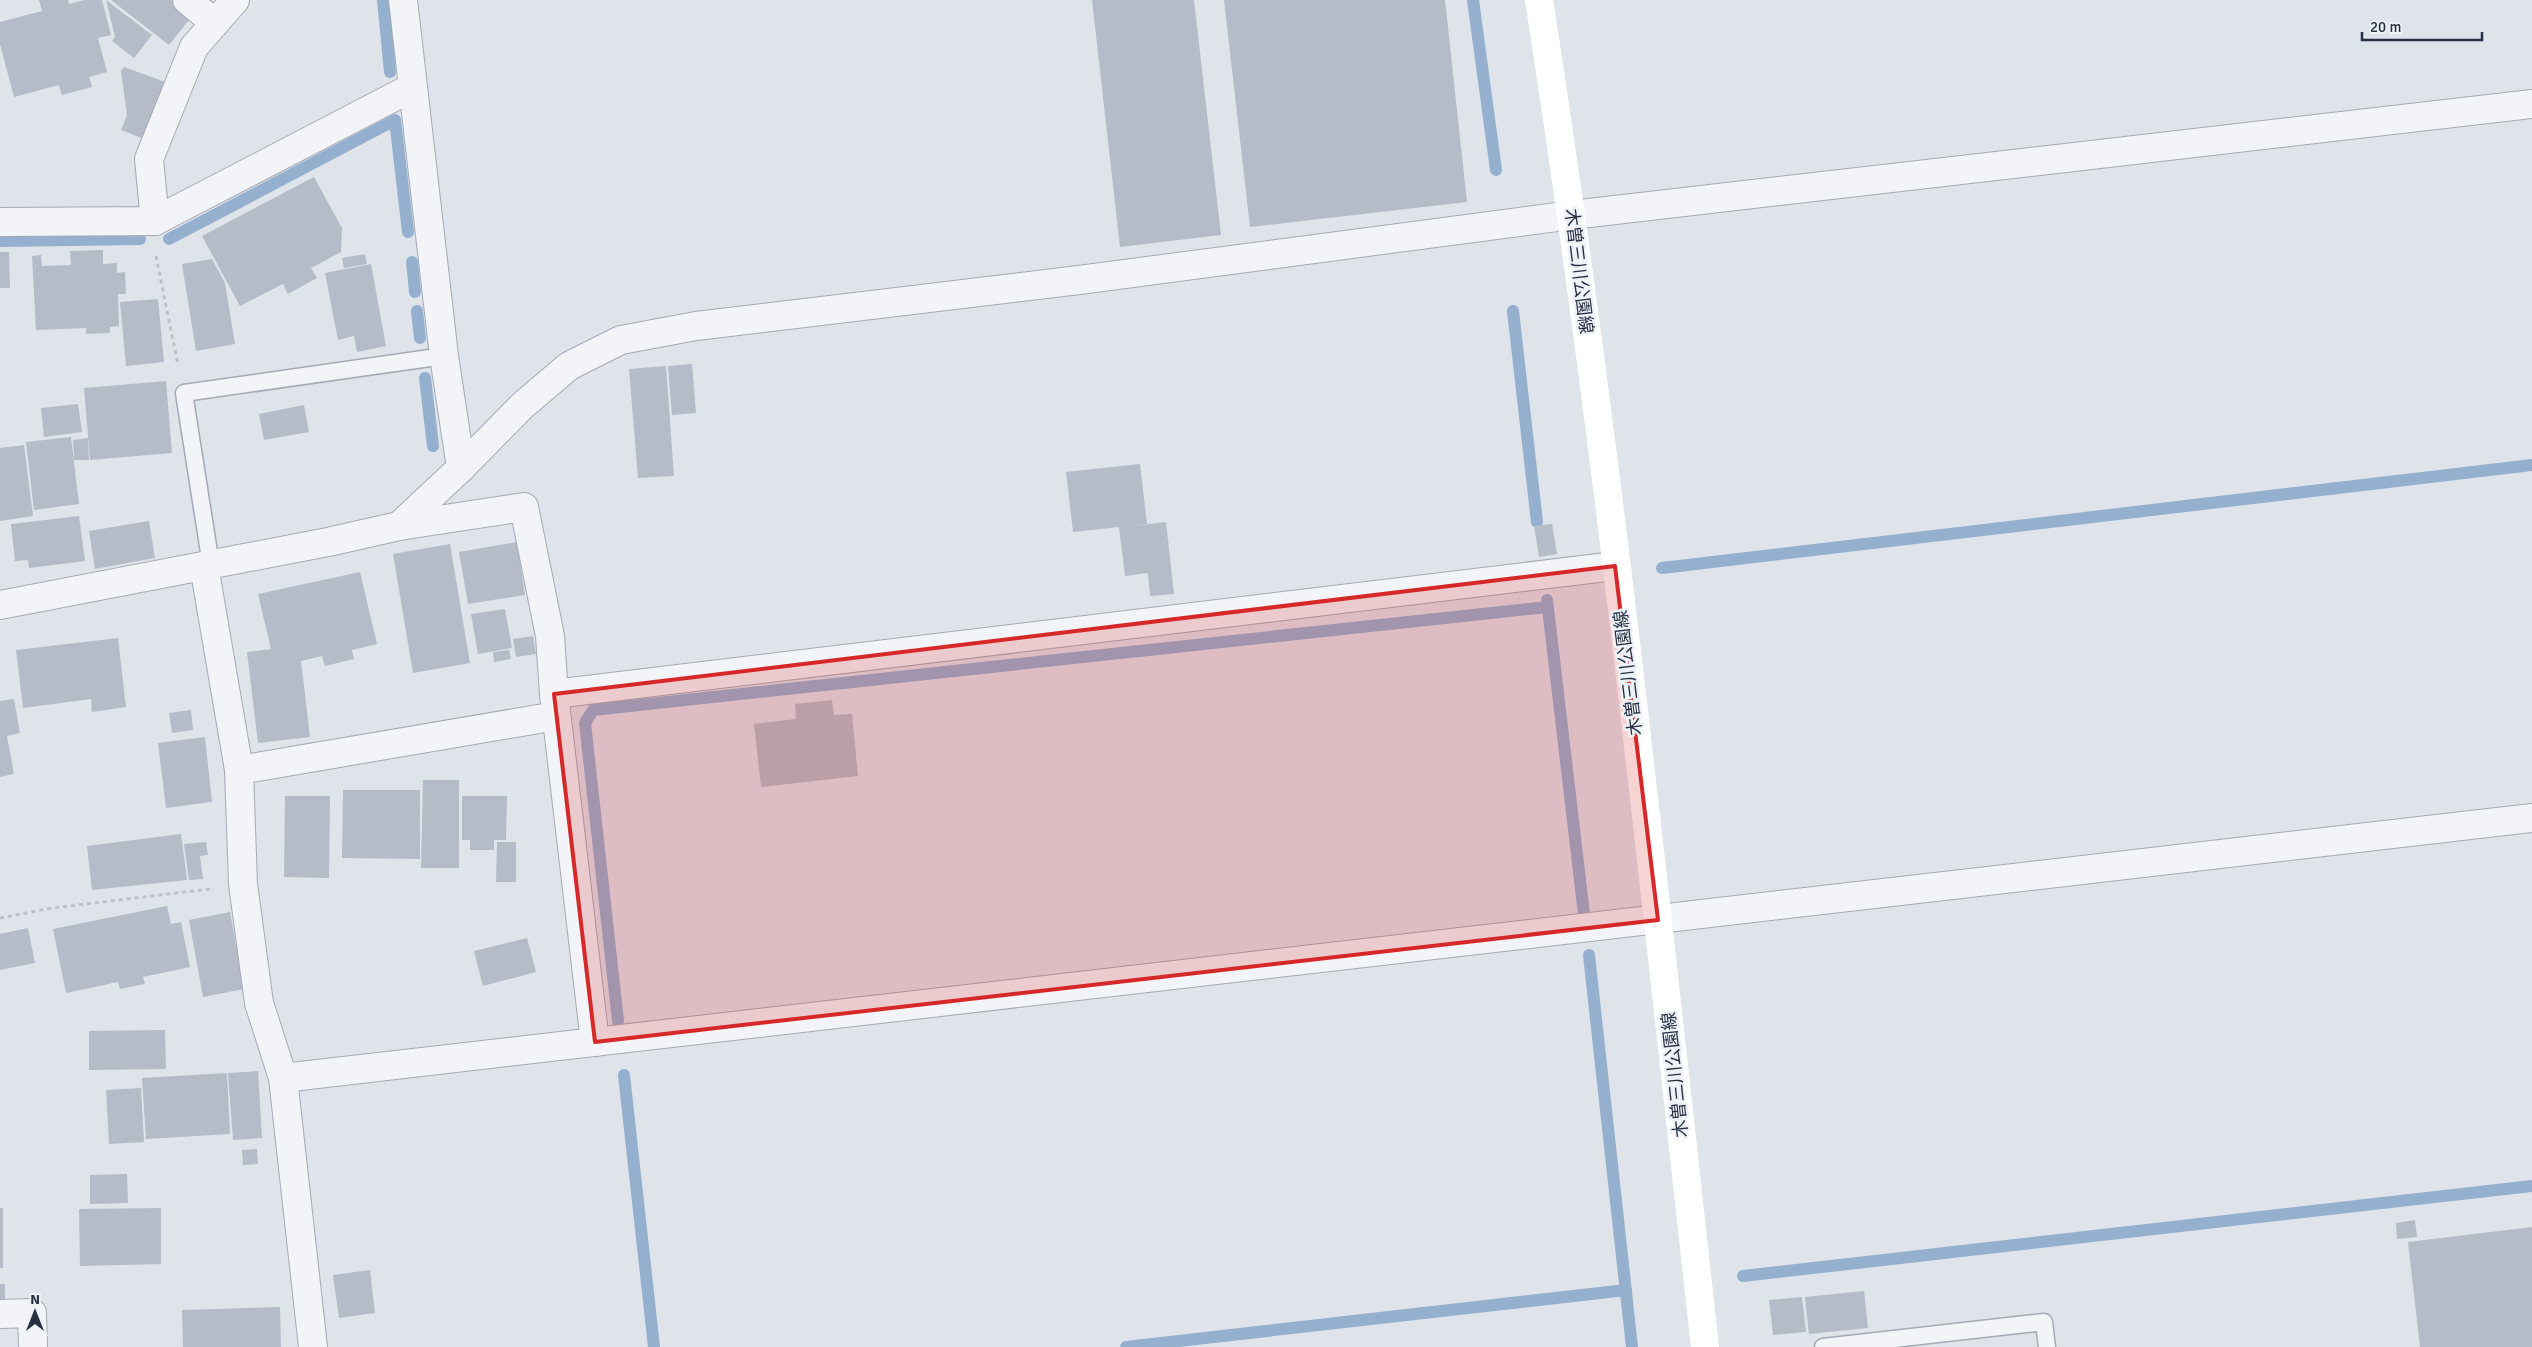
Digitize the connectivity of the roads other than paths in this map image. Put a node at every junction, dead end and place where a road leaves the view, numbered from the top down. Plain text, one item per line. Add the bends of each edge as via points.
1 (187, 0) edge
2 (235, 0) edge
3 (403, 0) edge
4 (1539, 0) edge
5 (214, 23) junction
6 (413, 88) junction
7 (2532, 104) edge
8 (1572, 215) junction
9 (152, 221) junction
10 (0, 222) edge
11 (444, 356) junction
12 (461, 468) junction
13 (399, 526) junction
14 (208, 566) junction
15 (1615, 566) junction
16 (0, 605) edge
17 (555, 705) junction
18 (239, 770) junction
19 (2532, 818) edge
20 (1658, 920) junction
21 (595, 1042) junction
22 (284, 1078) junction
23 (0, 1314) edge
24 (34, 1347) edge
25 (312, 1347) edge
26 (1705, 1347) edge
27 (1823, 1347) edge
28 (2047, 1347) edge

1 - 5 street
2 - 5 street
3 - 6 street
4 - 8 main road, 木曽三川公園線
5 - 9 street via 194,48 149,160
6 - 9 street
6 - 11 street
7 - 8 street
8 - 12 street via 696,326 621,340 569,366 522,406
8 - 15 main road, 木曽三川公園線
9 - 10 street
11 - 12 street
11 - 14 lane via 184,393
12 - 13 street
13 - 14 street
13 - 17 street via 524,507 550,636
14 - 16 street
14 - 18 street
15 - 17 street
15 - 20 main road, 木曽三川公園線
17 - 18 street
17 - 21 street
18 - 22 street via 243,884 259,1003
19 - 20 street
20 - 21 street
20 - 26 main road, 木曽三川公園線
21 - 22 street
22 - 25 street
23 - 24 street via 32,1313
27 - 28 lane via 2044,1322

